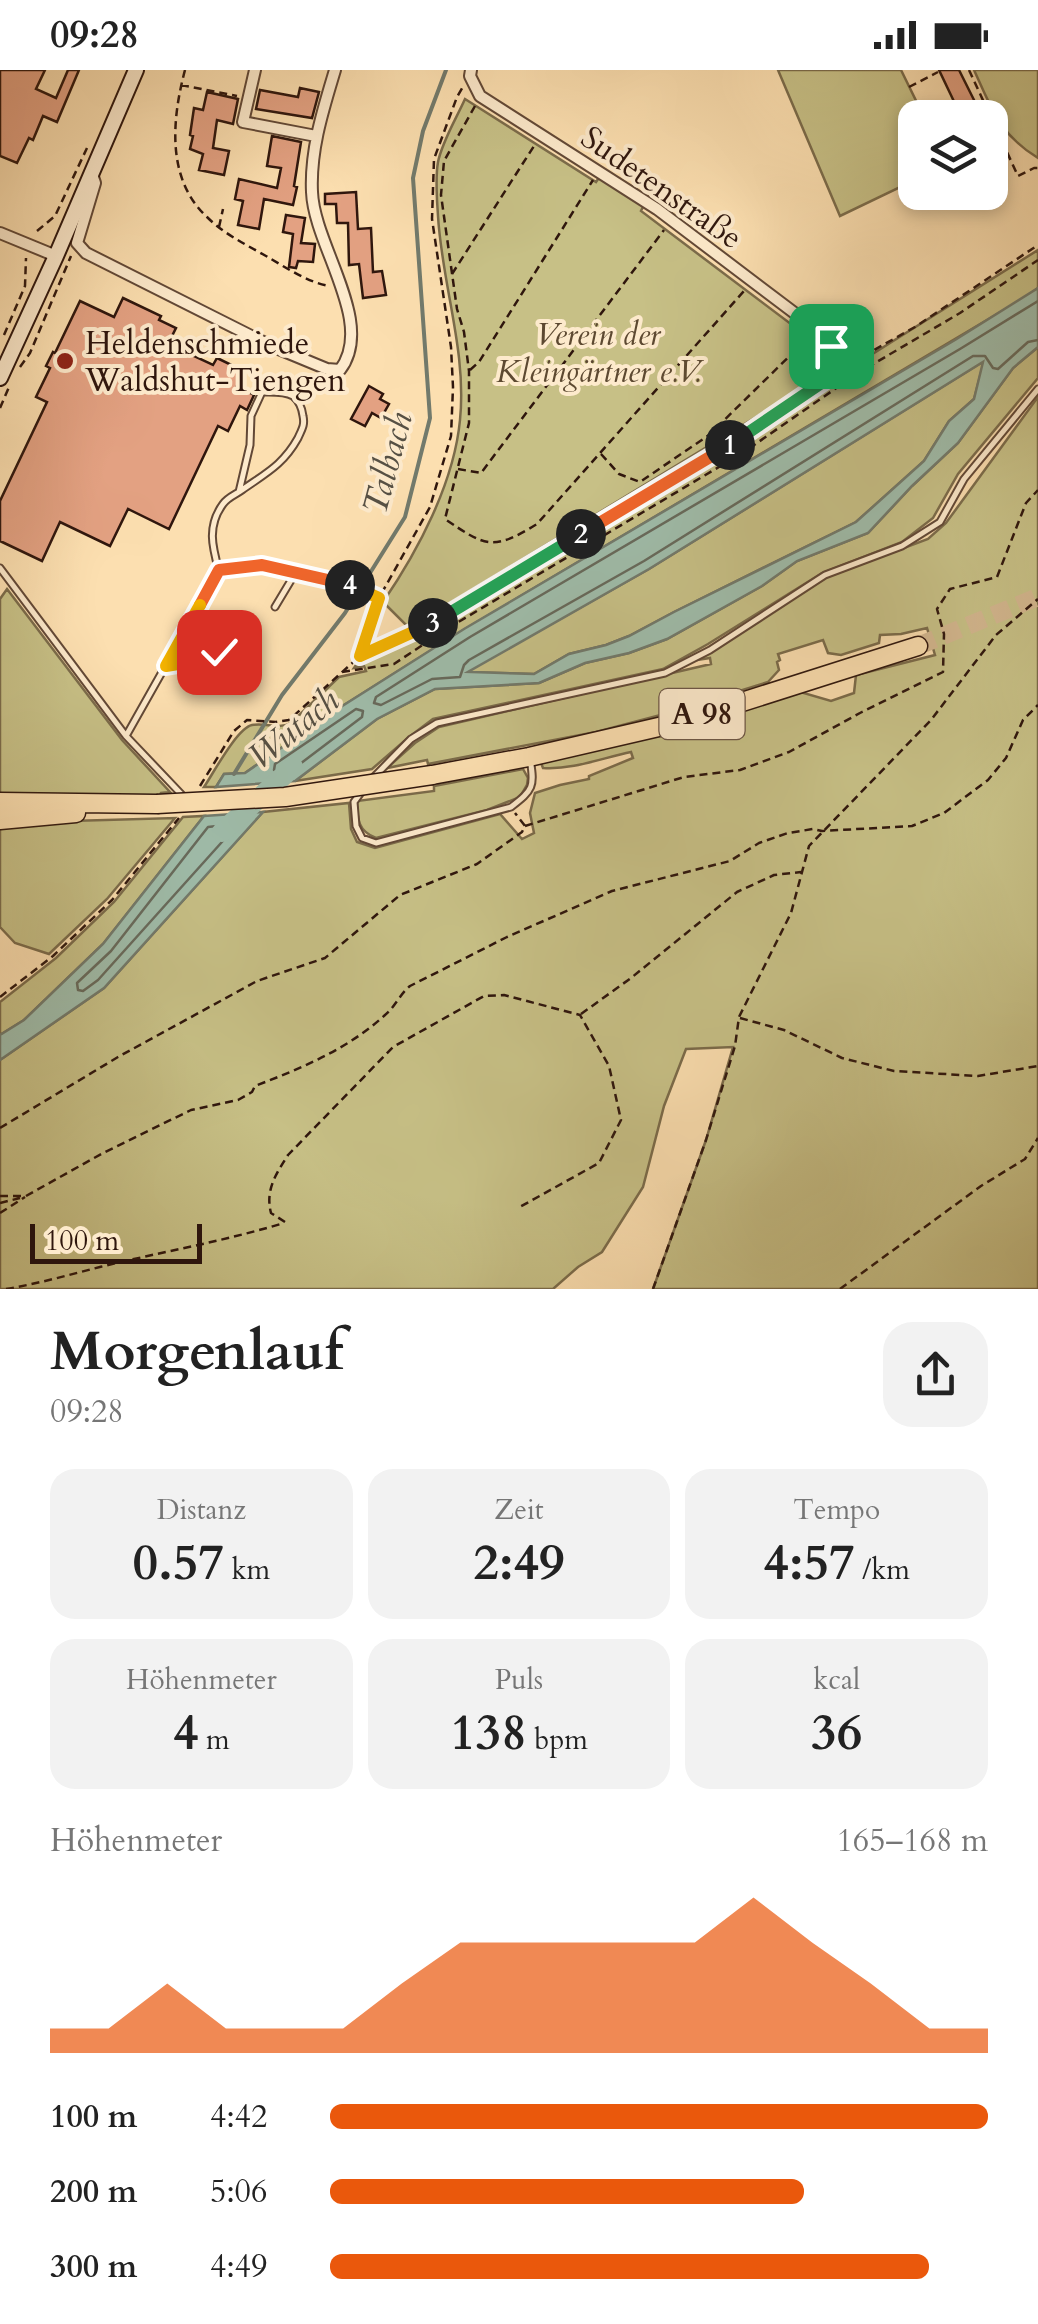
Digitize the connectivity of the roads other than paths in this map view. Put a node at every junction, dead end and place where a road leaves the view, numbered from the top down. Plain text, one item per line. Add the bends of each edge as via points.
1 (136, 70) edge
2 (255, 70) edge
3 (335, 70) edge
4 (470, 73) edge
5 (316, 136) junction
6 (91, 172) junction
7 (0, 233) edge
8 (56, 256) junction
9 (831, 346) road end
10 (6, 377) edge
11 (1038, 389) edge
12 (240, 492) junction
13 (0, 568) edge
14 (219, 570) junction
15 (296, 572) junction
16 (311, 576) road end
17 (275, 607) dead end
18 (918, 646) tunnel mouth
19 (223, 647) dead end
20 (166, 666) junction
21 (126, 736) junction
22 (529, 756) junction
23 (0, 802) edge
24 (190, 803) dead end
25 (130, 804) junction
26 (0, 820) edge

1 - 6 main road
2 - 5 street via 243,122
3 - 5 street
4 - 9 street, Sudetenstraße via 480,96 672,221
5 - 6 street via 314,207 352,330 352,348 340,370 269,345 86,254 77,243 95,184
6 - 8 main road
7 - 8 street
8 - 10 main road
11 - 22 lane via 964,480 940,522 902,546 825,575 664,672 436,723 380,768 354,802 356,826 362,838 376,843 511,807 534,782
12 - 12 lane via 288,456 304,426 296,398 262,392 251,416
12 - 14 lane via 225,500 211,531
13 - 21 lane
14 - 15 lane via 262,565
14 - 20 lane
15 - 16 lane
15 - 17 lane
18 - 22 highway, A 98 via 676,723
19 - 20 lane via 215,658
20 - 21 lane
21 - 24 lane
22 - 25 highway, A 98, bridge via 285,797
23 - 25 highway, A 98
25 - 26 highway

